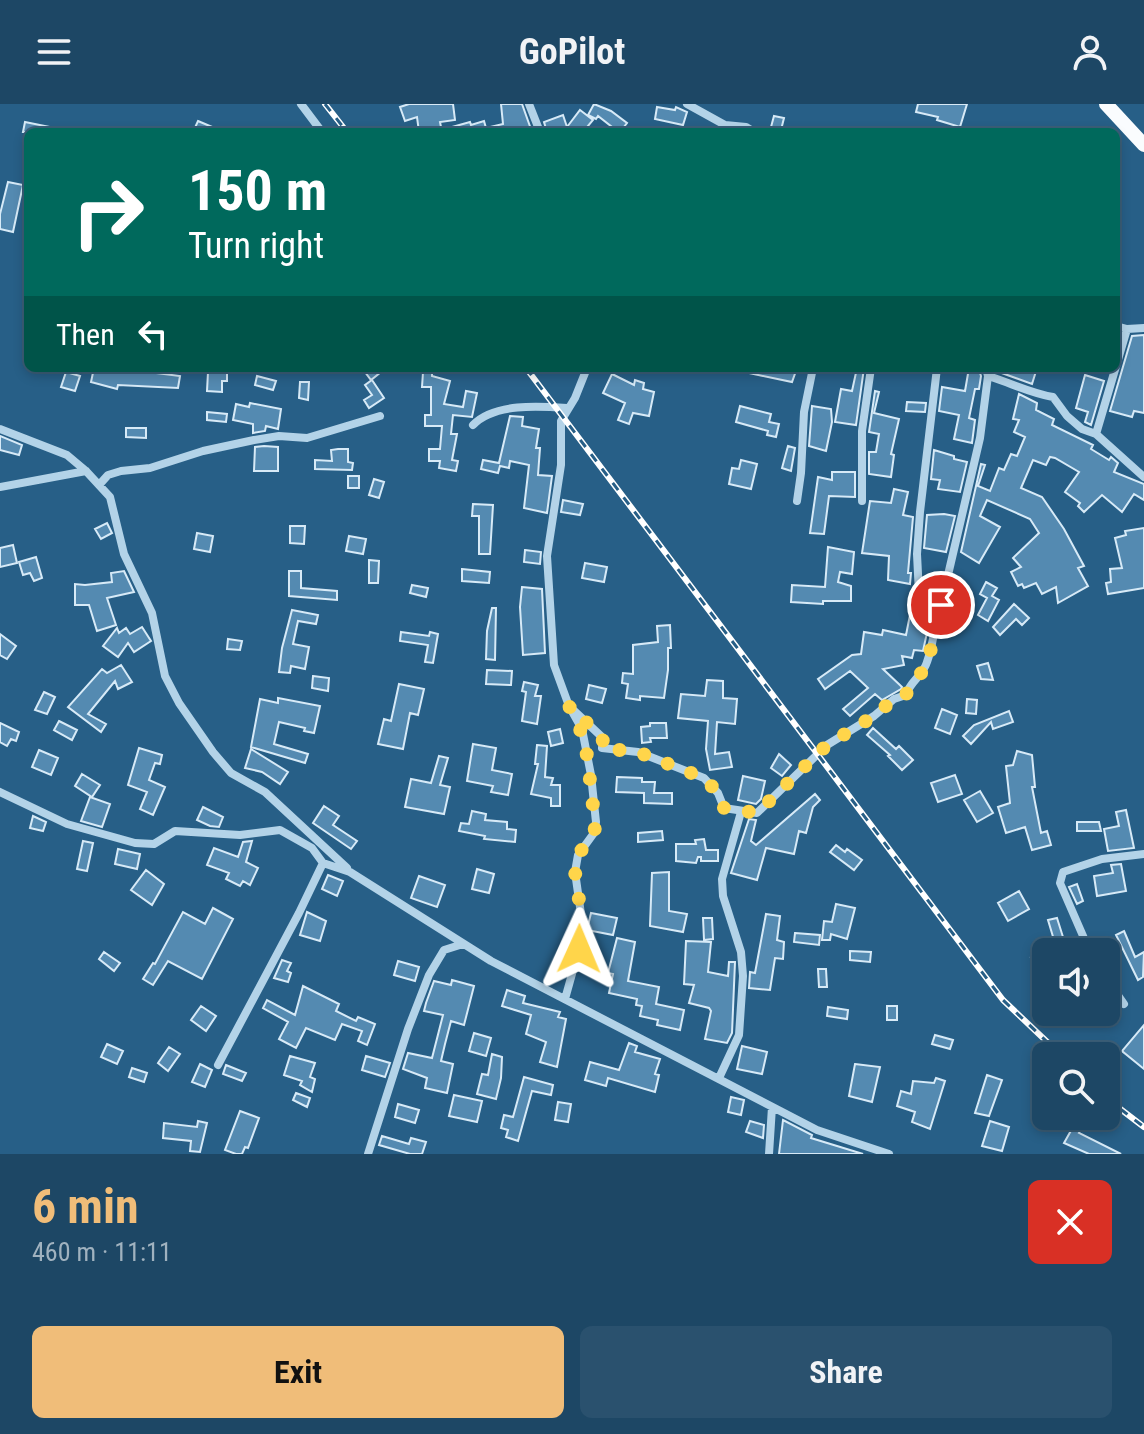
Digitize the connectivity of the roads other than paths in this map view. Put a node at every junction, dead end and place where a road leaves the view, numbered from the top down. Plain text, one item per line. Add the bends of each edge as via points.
1 (301, 104) edge
2 (529, 104) edge
3 (687, 104) edge
4 (1106, 104) edge
5 (319, 128) edge
6 (538, 128) edge
7 (748, 128) edge
8 (1144, 145) edge
9 (1120, 327) edge
10 (1144, 328) edge
11 (1127, 329) junction
12 (1120, 353) edge
13 (585, 372) edge
14 (812, 372) edge
15 (870, 372) edge
16 (937, 372) edge
17 (987, 372) edge
18 (1114, 372) edge
19 (567, 408) junction
20 (380, 416) dead end
21 (473, 425) dead end
22 (0, 429) edge
23 (1096, 434) junction
24 (86, 471) junction
25 (1144, 477) edge
26 (99, 485) junction
27 (0, 487) edge
28 (797, 501) dead end
29 (862, 501) dead end
30 (941, 605) junction
31 (569, 706) junction
32 (0, 792) edge
33 (741, 812) junction
34 (1144, 854) edge
35 (323, 863) junction
36 (350, 872) junction
37 (1084, 938) edge
38 (463, 944) junction
39 (1120, 998) edge
40 (565, 999) junction
41 (1124, 1004) dead end
42 (218, 1065) dead end
43 (719, 1078) junction
44 (772, 1107) junction
45 (368, 1154) edge
46 (769, 1154) edge
47 (889, 1154) edge

1 - 5 street
2 - 6 street
3 - 7 street via 725,125
4 - 8 highway
9 - 11 street
10 - 11 street
11 - 12 street
13 - 19 street
14 - 28 street
15 - 29 street via 862,431
16 - 30 street via 917,554 919,594
17 - 23 street via 1031,393 1053,397 1074,423
17 - 30 street via 980,438
18 - 23 street
19 - 21 street via 515,408
19 - 31 street via 561,421 561,465 547,556 554,665
20 - 26 street via 307,438 254,440 121,471
22 - 24 street via 67,455
23 - 25 street
24 - 26 street
24 - 27 street
26 - 36 street via 110,497 124,554 152,613 165,676 179,703 231,773 265,792
30 - 33 street via 927,665 906,695 827,745 757,813
31 - 33 street via 603,738 602,748 638,752 704,778 724,808
31 - 40 street via 587,746 596,822 575,872 579,949
32 - 35 street via 67,824 135,843 154,844 175,831 240,835 280,830 312,848
33 - 43 street via 722,879 741,952 739,1035
34 - 37 street via 1102,859 1063,872 1060,883
35 - 36 street
35 - 42 street
36 - 38 street
38 - 40 street
38 - 45 street via 444,950 429,975
39 - 41 street
40 - 43 street
43 - 44 street
44 - 46 street
44 - 47 street via 817,1130

